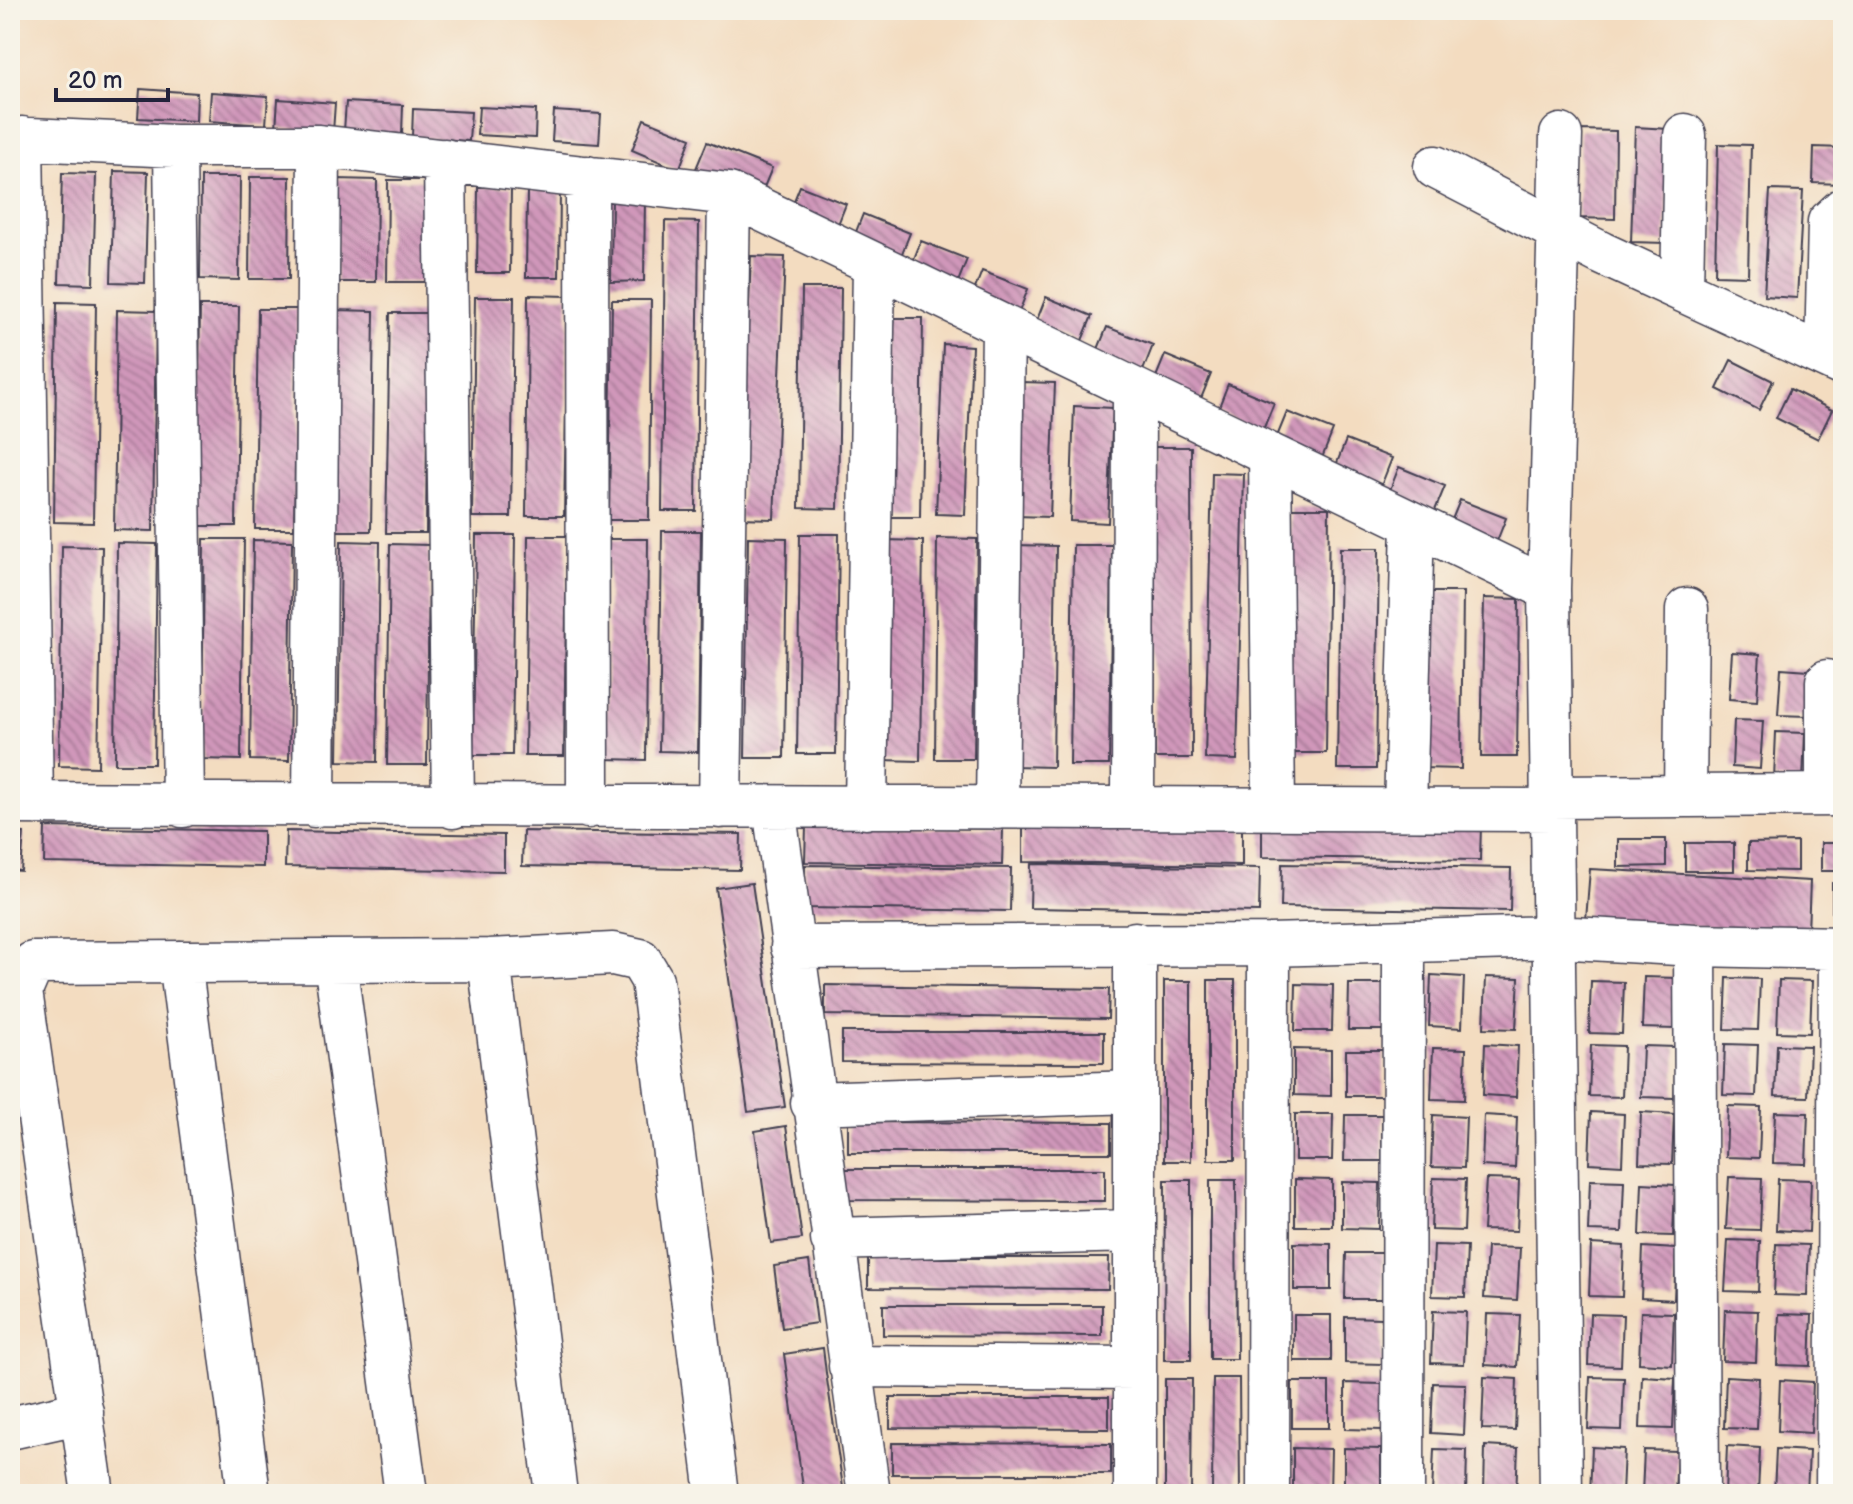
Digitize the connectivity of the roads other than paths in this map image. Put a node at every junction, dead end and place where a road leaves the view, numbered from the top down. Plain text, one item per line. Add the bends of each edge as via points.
1 (1561, 135) dead end
2 (1685, 135) dead end
3 (16, 138) edge
4 (175, 146) junction
5 (319, 146) junction
6 (445, 160) junction
7 (1435, 167) dead end
8 (587, 177) junction
9 (729, 194) junction
10 (1843, 209) edge
11 (1555, 230) junction
12 (874, 264) junction
13 (1682, 290) junction
14 (1003, 326) junction
15 (1834, 360) edge
16 (1134, 390) junction
17 (1270, 455) junction
18 (1413, 524) junction
19 (1549, 589) junction
20 (1687, 609) dead end
21 (1827, 681) dead end
22 (20, 687) edge
23 (1835, 795) edge
24 (1685, 796) junction
25 (21, 803) edge
26 (1552, 803) junction
27 (183, 806) junction
28 (314, 806) junction
29 (453, 807) junction
30 (588, 807) junction
31 (720, 807) junction
32 (774, 807) junction
33 (866, 808) junction
34 (997, 808) junction
35 (1133, 808) junction
36 (1274, 809) junction
37 (1405, 809) junction
38 (1555, 937) junction
39 (1404, 942) junction
40 (1135, 943) junction
41 (1269, 945) junction
42 (1695, 945) junction
43 (792, 947) junction
44 (1841, 948) edge
45 (489, 960) junction
46 (335, 961) junction
47 (180, 962) junction
48 (1134, 1092) junction
49 (812, 1103) junction
50 (1134, 1231) junction
51 (832, 1239) junction
52 (850, 1366) junction
53 (1135, 1368) junction
54 (82, 1412) junction
55 (10, 1428) edge
56 (93, 1494) edge
57 (249, 1494) edge
58 (406, 1494) edge
59 (556, 1494) edge
60 (717, 1494) edge
61 (869, 1494) edge
62 (1135, 1494) edge
63 (1268, 1494) edge
64 (1403, 1494) edge
65 (1561, 1494) edge
66 (1698, 1494) edge
67 (1837, 1494) edge

1 - 11 street
2 - 13 street
3 - 4 street
3 - 22 street
4 - 5 street
4 - 27 street
5 - 6 street
5 - 28 street
6 - 8 street
6 - 29 street
7 - 11 street
8 - 9 street
8 - 30 street
9 - 12 street
9 - 31 street
10 - 15 street via 1829,222
11 - 13 street
11 - 19 street
12 - 14 street
12 - 33 street
13 - 15 street
14 - 16 street
14 - 34 street
16 - 17 street
16 - 35 street
17 - 18 street
17 - 36 street
18 - 19 street
18 - 37 street
19 - 26 street
20 - 24 street
21 - 23 street
22 - 25 street
23 - 24 street
24 - 26 street
25 - 27 street
26 - 37 street
26 - 38 street
27 - 28 street
28 - 29 street
29 - 30 street
30 - 31 street
31 - 32 street
32 - 33 street
32 - 43 street
33 - 34 street
34 - 35 street
35 - 36 street
36 - 37 street
38 - 39 street
38 - 42 street
38 - 65 street
39 - 41 street
39 - 64 street
40 - 41 street
40 - 43 street
40 - 48 street
41 - 63 street
42 - 44 street
42 - 66 street
43 - 49 street
44 - 67 street
45 - 46 street
45 - 59 street
45 - 60 street via 613,954 640,960 652,980
46 - 47 street
46 - 58 street
47 - 54 street via 33,963 21,991
47 - 57 street
48 - 49 street
48 - 50 street
49 - 51 street
50 - 51 street
50 - 53 street
51 - 52 street
52 - 53 street
52 - 61 street
53 - 62 street
54 - 55 street
54 - 56 street

